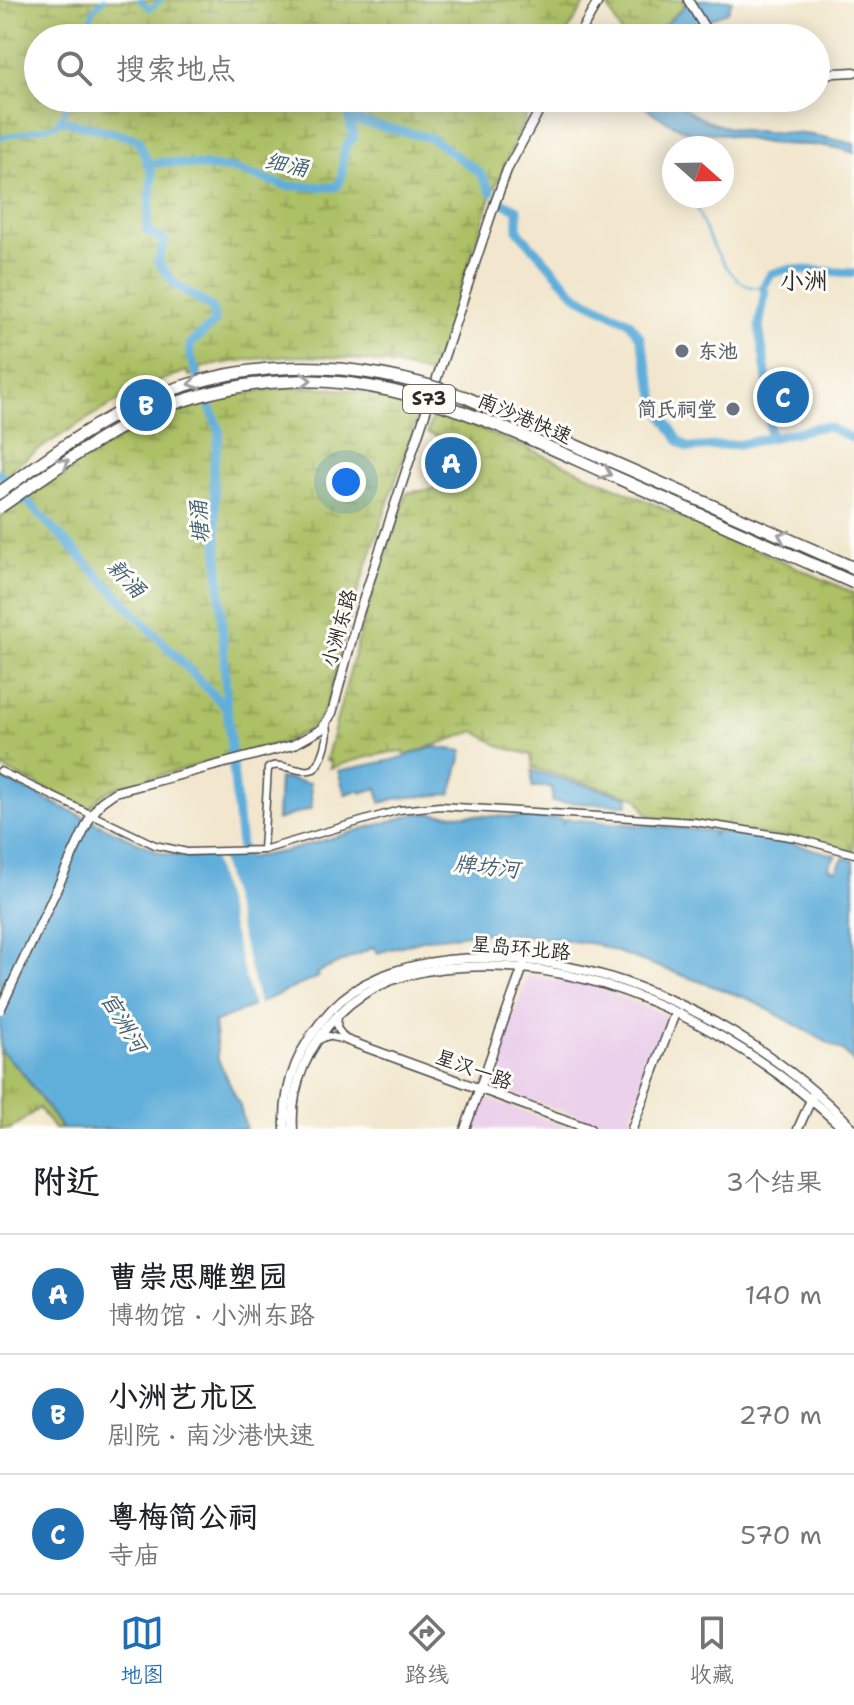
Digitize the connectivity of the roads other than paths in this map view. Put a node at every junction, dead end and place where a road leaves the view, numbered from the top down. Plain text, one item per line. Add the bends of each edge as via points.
1 (688, 0) edge
2 (598, 2) edge
3 (585, 24) edge
4 (702, 24) edge
5 (854, 72) edge
6 (830, 73) edge
7 (539, 112) edge
8 (0, 492) edge
9 (0, 507) edge
10 (854, 568) edge
11 (854, 583) edge
12 (327, 724) junction
13 (0, 771) edge
14 (90, 817) junction
15 (263, 850) junction
16 (854, 854) edge
17 (524, 964) junction
18 (0, 1010) edge
19 (675, 1013) junction
20 (338, 1015) junction
21 (346, 1040) junction
22 (316, 1042) junction
23 (479, 1089) junction
24 (814, 1095) junction
25 (831, 1116) junction
26 (800, 1124) edge
27 (285, 1129) edge
28 (293, 1129) edge
29 (465, 1129) edge
30 (590, 1129) edge
31 (632, 1129) edge
32 (844, 1129) edge
33 (854, 1129) edge

1 - 4 main road
2 - 3 main road
5 - 6 main road
7 - 12 main road, 小洲东路 via 498,193
10 -> 8 highway, 南沙港快速 / S73, bridge via 488,406 417,381 346,368 257,370 166,392 102,423
9 -> 11 highway, 南沙港快速 / S73, bridge via 99,440 167,406 248,385 333,381 402,391 471,414
12 - 14 main road via 299,743 115,792
12 - 15 street via 314,769 268,768
13 - 14 street
14 - 15 street via 168,850
14 - 18 main road, bridge
15 - 16 street via 399,810 440,806 695,822 796,838
17 - 19 main road, 星岛环北路 via 602,983
17 - 20 main road, 星岛环北路 via 412,974 375,988
17 - 23 main road
17 - 24 main road, 星岛环北路 via 588,971 668,1001 733,1033 779,1063
17 - 27 main road, 星岛环北路 via 443,961 392,971 346,996 302,1049 288,1081
19 - 24 main road, 星岛环北路
19 - 31 main road
20 - 21 street via 338,1031
20 - 22 main road, 星岛环北路
21 - 22 street, 星汉一路 via 328,1036
21 - 23 main road, 星汉一路
22 - 28 main road, 星岛环北路 via 296,1091
23 - 29 main road
23 - 30 main road, 星汉一路
24 - 25 main road, 星岛环北路
24 - 26 main road
24 - 33 main road, 星岛环北路
25 - 26 main road via 817,1110
25 - 32 main road, 星岛环北路

